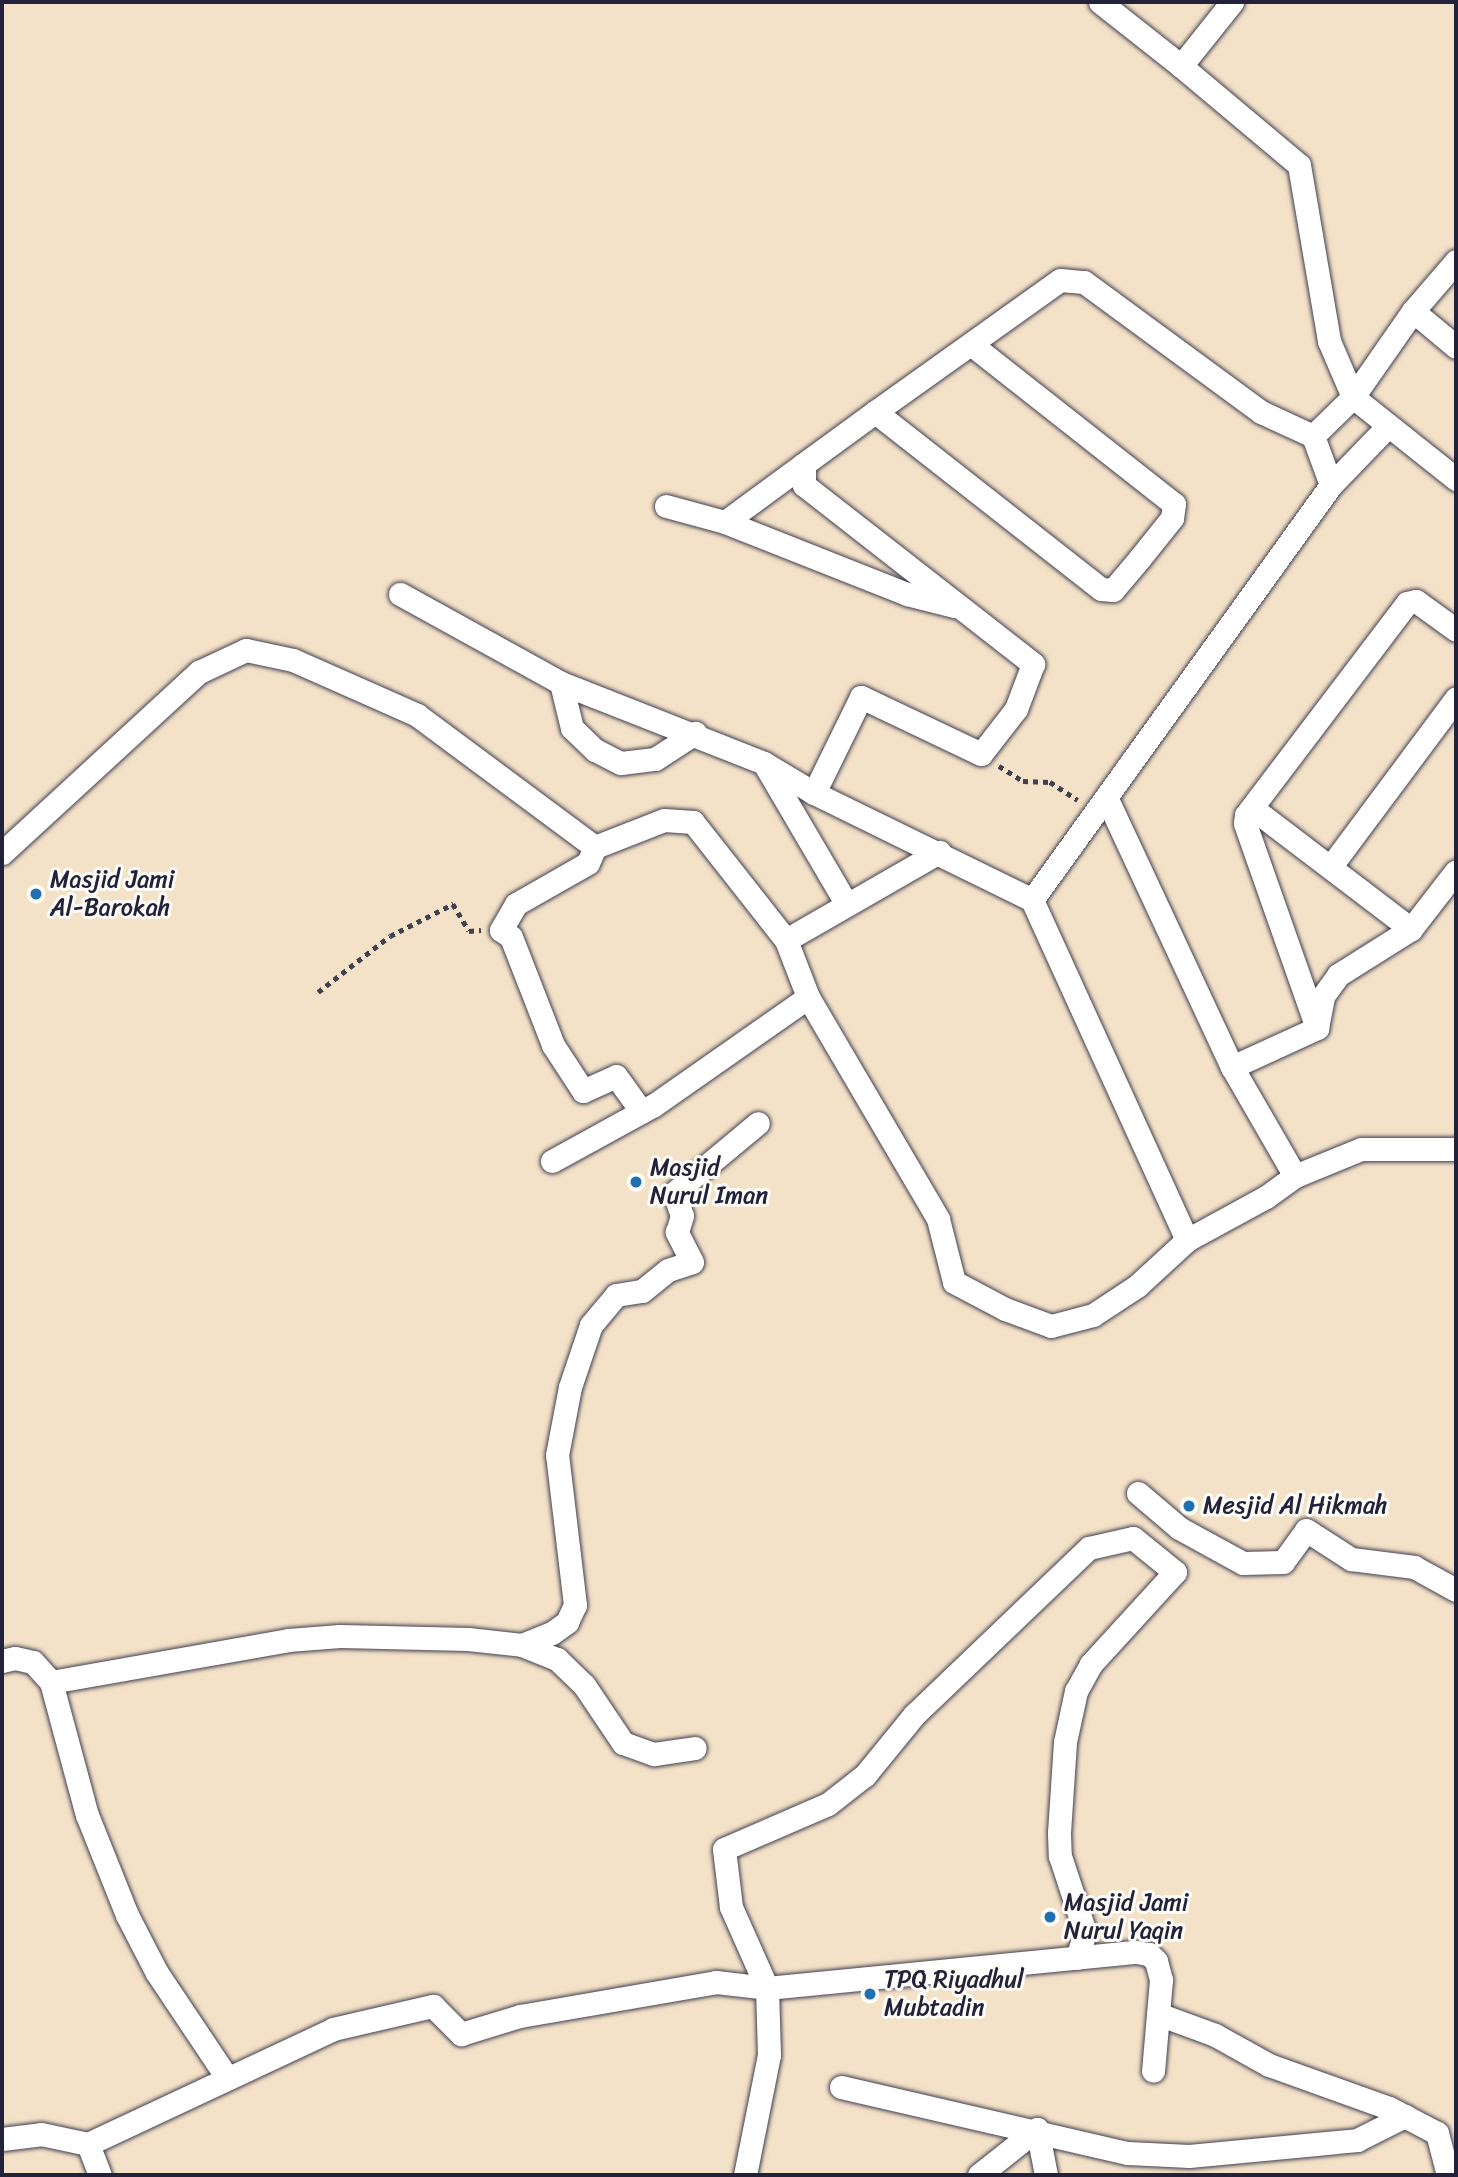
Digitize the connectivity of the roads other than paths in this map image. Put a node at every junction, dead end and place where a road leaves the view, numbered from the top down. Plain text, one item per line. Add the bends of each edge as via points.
1 (1100, 2) edge
2 (1232, 2) edge
3 (1181, 66) junction
4 (1456, 261) edge
5 (1413, 311) junction
6 (972, 345) junction
7 (1456, 347) edge
8 (1353, 397) junction
9 (875, 412) junction
10 (1387, 427) junction
11 (1313, 436) junction
12 (804, 464) junction
13 (1456, 479) edge
14 (1331, 485) junction
15 (666, 506) dead end
16 (725, 522) junction
17 (400, 594) dead end
18 (964, 608) junction
19 (1456, 630) edge
20 (561, 683) junction
21 (1456, 698) edge
22 (695, 733) junction
23 (764, 762) junction
24 (814, 793) junction
25 (1107, 799) junction
26 (1252, 808) junction
27 (595, 847) junction
28 (939, 852) junction
29 (2, 853) edge
30 (1331, 866) junction
31 (1456, 871) edge
32 (1032, 900) junction
33 (846, 903) junction
34 (1411, 929) junction
35 (786, 940) junction
36 (808, 997) junction
37 (1317, 1028) junction
38 (1232, 1067) junction
39 (642, 1112) junction
40 (758, 1123) dead end
41 (1456, 1149) edge
42 (552, 1161) dead end
43 (1295, 1176) junction
44 (1186, 1240) junction
45 (1138, 1493) dead end
46 (1456, 1590) edge
47 (522, 1645) junction
48 (2, 1661) edge
49 (51, 1682) junction
50 (695, 1748) dead end
51 (1077, 1958) junction
52 (768, 1988) junction
53 (1158, 2014) junction
54 (1153, 2071) dead end
55 (226, 2076) junction
56 (841, 2087) dead end
57 (1405, 2116) junction
58 (1037, 2129) junction
59 (2, 2139) edge
60 (88, 2144) junction
61 (100, 2175) edge
62 (745, 2175) edge
63 (979, 2175) edge
64 (1046, 2175) edge
65 (1448, 2175) edge

1 - 3 street
2 - 3 street
3 - 8 street via 1299,166 1329,341
4 - 5 street
5 - 7 street
5 - 8 street
6 - 9 street
6 - 9 street via 1174,504 1172,518 1113,590 1101,589
6 - 11 street via 1060,280 1084,282 1261,412
8 - 10 street
8 - 11 street
9 - 12 street
10 - 13 street
10 - 14 street
11 - 14 street
12 - 16 street
12 - 18 street via 804,485
14 - 25 street
15 - 16 street
16 - 18 street via 907,594
17 - 20 street
18 - 24 street via 1032,664 1016,709 981,754 861,697
19 - 26 street via 1416,601 1407,603
20 - 22 street
20 - 22 street via 572,728 596,750 621,763 655,759
21 - 30 street
22 - 23 street
23 - 24 street
23 - 33 street
24 - 28 street
25 - 32 street
25 - 38 street
26 - 30 street
26 - 37 street via 1245,824
27 - 29 street via 417,715 293,660 246,650 199,672
27 - 35 street via 664,820 693,822
27 - 39 street via 587,863 516,904 501,930 511,937 553,1045 583,1091 616,1076
28 - 32 street
28 - 33 street
30 - 34 street
31 - 34 street
32 - 44 street
33 - 35 street
34 - 37 street via 1338,975 1323,996
35 - 36 street
36 - 39 street
36 - 44 street via 938,1219 954,1282 1005,1309 1051,1326 1093,1315 1137,1286
37 - 38 street
38 - 43 street
39 - 42 street
40 - 47 street via 674,1193 682,1216 677,1232 692,1262 668,1270 642,1291 616,1295 591,1325 570,1387 557,1455 575,1605 567,1622
41 - 43 street via 1361,1149
43 - 44 street via 1266,1198
45 - 46 street via 1179,1528 1243,1563 1283,1562 1306,1530 1351,1559 1414,1567
47 - 49 street via 340,1636 248,1646
47 - 50 street via 557,1659 584,1685 623,1743 654,1754
48 - 49 street via 33,1662
49 - 55 street via 87,1815 122,1904 157,1973
51 - 52 street
51 - 52 street via 1084,1932 1060,1856 1059,1833 1065,1742 1076,1691 1100,1654 1175,1572 1133,1538 1088,1548 914,1715 866,1775 828,1804 782,1828 726,1846 722,1858 731,1907
51 - 53 street via 1149,1954 1161,1980
52 - 55 street via 716,1982 520,2016 461,2034 456,2034 442,2011 433,2006 333,2029
52 - 62 street via 769,2055
53 - 54 street
53 - 57 street via 1215,2035 1269,2065
55 - 60 street via 206,2092
56 - 58 street
57 - 58 street via 1357,2140 1189,2156 1128,2153
57 - 65 street via 1437,2133
58 - 63 street
58 - 64 street
59 - 60 street via 41,2134
60 - 61 street

